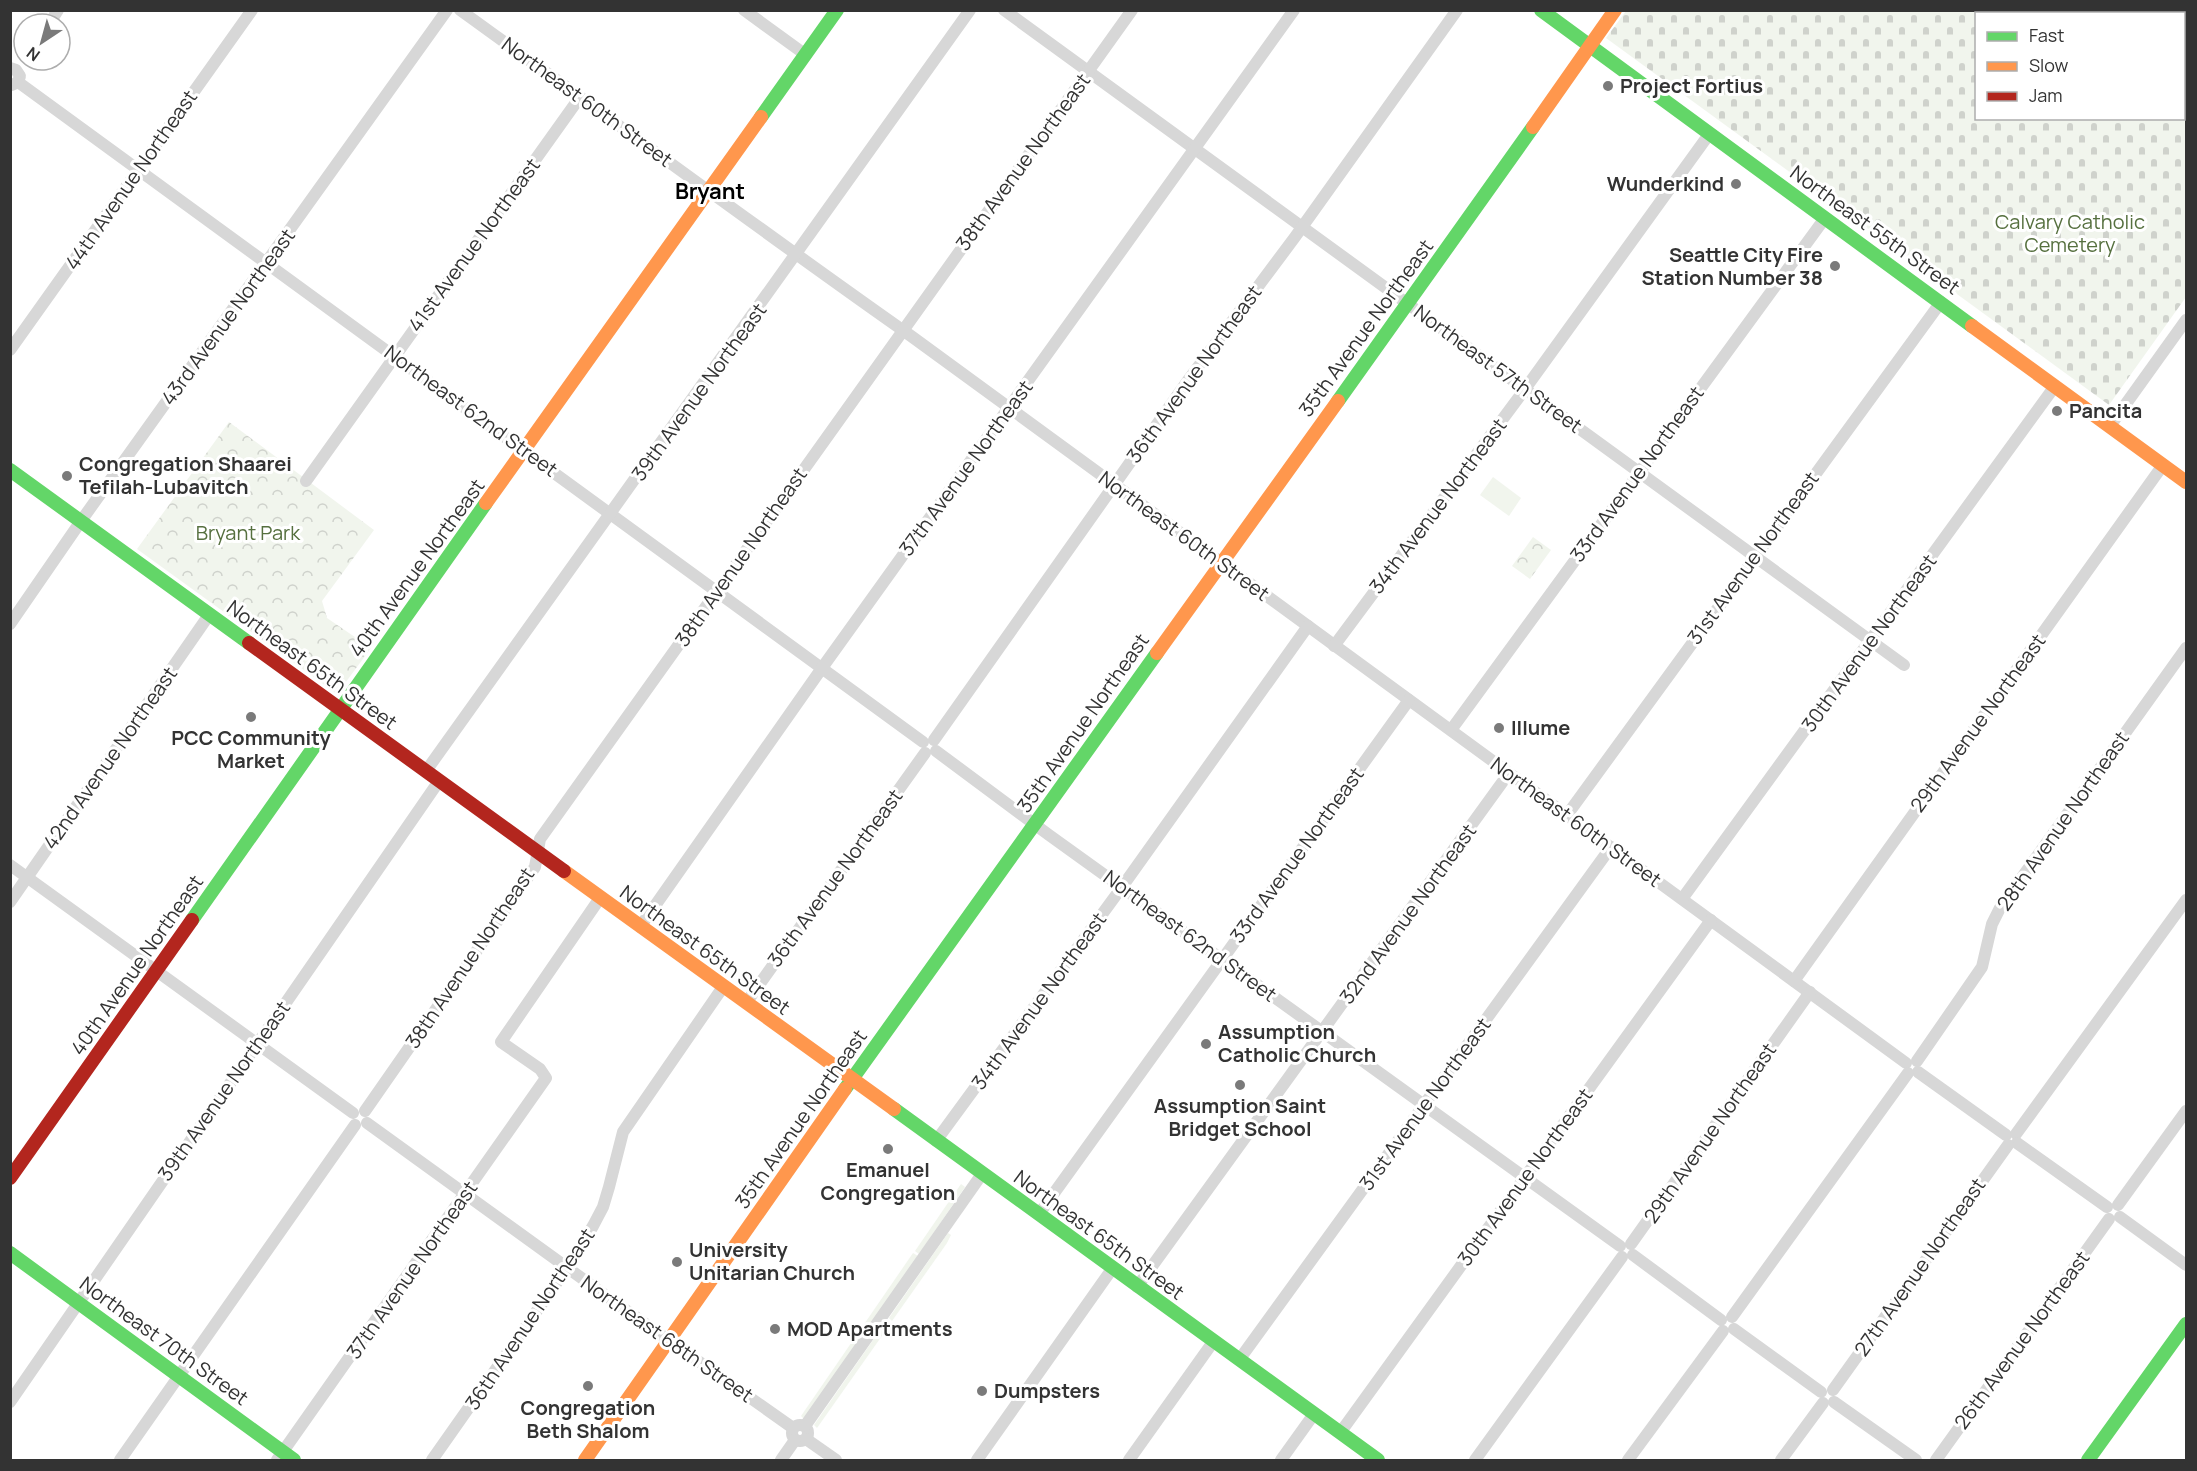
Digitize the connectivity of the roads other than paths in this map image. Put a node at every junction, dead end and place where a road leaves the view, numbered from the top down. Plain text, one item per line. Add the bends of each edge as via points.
1 (252, 10) edge
2 (447, 10) edge
3 (460, 10) edge
4 (744, 10) edge
5 (837, 10) edge
6 (970, 10) edge
7 (1004, 10) edge
8 (1132, 10) edge
9 (1294, 10) edge
10 (1457, 10) edge
11 (1541, 10) edge
12 (1615, 10) edge
13 (1590, 46) junction
14 (806, 56) junction
15 (1088, 71) junction
16 (14, 76) edge
17 (580, 97) junction
18 (1710, 133) junction
19 (1194, 150) junction
20 (139, 170) junction
21 (710, 191) junction
22 (1824, 218) junction
23 (1302, 227) junction
24 (796, 255) junction
25 (267, 263) junction
26 (1941, 302) junction
27 (1408, 304) junction
28 (2187, 320) edge
29 (903, 330) junction
30 (2182, 335) edge
31 (10, 350) edge
32 (394, 355) junction
33 (2055, 386) junction
34 (1525, 389) junction
35 (1009, 408) junction
36 (2109, 426) junction
37 (525, 450) junction
38 (2163, 465) junction
39 (10, 470) edge
40 (1640, 472) junction
41 (306, 481) dead end
42 (2187, 482) edge
43 (1114, 485) junction
44 (611, 513) junction
45 (81, 521) junction
46 (1754, 556) junction
47 (1221, 563) junction
48 (717, 592) junction
49 (209, 615) junction
50 (10, 624) edge
51 (1308, 626) junction
52 (1870, 641) junction
53 (1334, 646) junction
54 (2187, 648) edge
55 (1904, 666) dead end
56 (822, 668) junction
57 (1409, 700) junction
58 (340, 709) junction
59 (1450, 730) junction
60 (929, 746) junction
61 (426, 771) junction
62 (1509, 773) junction
63 (440, 781) junction
64 (1567, 815) junction
65 (1035, 825) junction
66 (1611, 847) junction
67 (537, 852) junction
68 (10, 865) edge
69 (27, 878) junction
70 (1122, 887) junction
71 (600, 898) junction
72 (1682, 899) junction
73 (2187, 900) edge
74 (10, 902) edge
75 (1711, 920) junction
76 (640, 927) junction
77 (1221, 959) junction
78 (158, 970) junction
79 (1794, 981) junction
80 (723, 987) junction
81 (1810, 992) junction
82 (746, 1004) junction
83 (1323, 1031) junction
84 (258, 1043) junction
85 (1912, 1067) junction
86 (852, 1080) junction
87 (1425, 1104) junction
88 (2187, 1111) edge
89 (360, 1118) junction
90 (2012, 1139) junction
91 (936, 1141) junction
92 (982, 1174) junction
93 (1525, 1177) junction
94 (10, 1178) edge
95 (466, 1193) junction
96 (2114, 1212) junction
97 (1039, 1214) junction
98 (1626, 1250) junction
99 (10, 1253) edge
100 (2187, 1265) edge
101 (567, 1268) junction
102 (1112, 1269) junction
103 (1137, 1287) junction
104 (78, 1303) junction
105 (1728, 1324) junction
106 (2187, 1324) edge
107 (669, 1340) junction
108 (1213, 1342) junction
109 (1239, 1360) junction
110 (179, 1377) junction
111 (1828, 1397) junction
112 (10, 1402) edge
113 (1314, 1414) junction
114 (800, 1433) junction
115 (1340, 1433) junction
116 (285, 1458) edge
117 (120, 1461) edge
118 (432, 1461) edge
119 (585, 1461) edge
120 (781, 1461) edge
121 (836, 1461) edge
122 (977, 1461) edge
123 (1130, 1461) edge
124 (1281, 1461) edge
125 (1378, 1461) edge
126 (1475, 1461) edge
127 (1628, 1461) edge
128 (1781, 1461) edge
129 (1916, 1461) edge
130 (1935, 1461) edge
131 (2088, 1461) edge

1 - 20 street, 44th Avenue Northeast
2 - 25 street, 43rd Avenue Northeast
3 - 17 street, Northeast 60th Street
4 - 14 street
5 - 14 main road, 40th Avenue Northeast
6 - 24 street, 39th Avenue Northeast
7 - 15 street, Northeast 57th Street
8 - 15 street, 38th Avenue Northeast
9 - 19 street, 37th Avenue Northeast
10 - 23 street, 36th Avenue Northeast
11 - 13 main road, Northeast 55th Street
12 - 13 main road, 35th Avenue Northeast
13 - 18 main road, Northeast 55th Street
13 - 27 main road, 35th Avenue Northeast
14 - 21 main road, 40th Avenue Northeast
15 - 19 street, Northeast 57th Street
15 - 29 street, 38th Avenue Northeast
16 - 20 street, Northeast 62nd Street
17 - 21 street, Northeast 60th Street
17 - 32 street, 41st Avenue Northeast
18 - 22 main road, Northeast 55th Street
18 - 34 street, 34th Avenue Northeast
19 - 23 street, Northeast 57th Street
19 - 35 street, 37th Avenue Northeast
20 - 25 street, Northeast 62nd Street
20 - 31 street, 44th Avenue Northeast
21 - 24 street, Northeast 60th Street
21 - 37 main road, 40th Avenue Northeast
22 - 26 main road, Northeast 55th Street
22 - 40 street, 33rd Avenue Northeast
23 - 27 street, Northeast 57th Street
23 - 43 street, 36th Avenue Northeast
24 - 29 street, Northeast 60th Street
24 - 44 street, 39th Avenue Northeast
25 - 32 street, Northeast 62nd Street
25 - 45 street, 43rd Avenue Northeast
26 - 33 main road, Northeast 55th Street
26 - 46 street, 31st Avenue Northeast
27 - 34 street, Northeast 57th Street
27 - 47 main road, 35th Avenue Northeast
28 - 30 street
29 - 35 street, Northeast 60th Street
29 - 48 street, 38th Avenue Northeast
30 - 36 street
32 - 37 street, Northeast 62nd Street
32 - 41 street, 41st Avenue Northeast
33 - 36 main road, Northeast 55th Street
33 - 52 street, 30th Avenue Northeast
34 - 40 street, Northeast 57th Street
34 - 53 street, 34th Avenue Northeast
35 - 43 street, Northeast 60th Street
35 - 56 street, 37th Avenue Northeast
36 - 38 main road, Northeast 55th Street
37 - 44 street, Northeast 62nd Street
37 - 58 main road, 40th Avenue Northeast
38 - 42 main road, Northeast 55th Street
38 - 79 street, 29th Avenue Northeast
39 - 45 main road, Northeast 65th Street
40 - 46 street, Northeast 57th Street
40 - 59 street, 33rd Avenue Northeast
43 - 47 street, Northeast 60th Street
43 - 60 street, 36th Avenue Northeast
44 - 48 street, Northeast 62nd Street
44 - 61 street, 39th Avenue Northeast
45 - 49 main road, Northeast 65th Street
45 - 50 street, 43rd Avenue Northeast
46 - 52 street, Northeast 57th Street
46 - 64 street, 31st Avenue Northeast
47 - 51 street, Northeast 60th Street
47 - 65 main road, 35th Avenue Northeast
48 - 56 street, Northeast 62nd Street
48 - 67 street, 38th Avenue Northeast via 540,839
49 - 58 main road, Northeast 65th Street
49 - 69 street, 42nd Avenue Northeast
51 - 53 street, Northeast 60th Street
51 - 70 street, 34th Avenue Northeast
52 - 55 street, Northeast 57th Street
52 - 72 street, 30th Avenue Northeast
53 - 57 street, Northeast 60th Street
54 - 85 street, 28th Avenue Northeast via 2001,908 1992,924 1982,967
56 - 60 street, Northeast 62nd Street
56 - 76 street, 37th Avenue Northeast
57 - 59 street, Northeast 60th Street
57 - 77 street, 33rd Avenue Northeast
58 - 61 main road, Northeast 65th Street
58 - 78 main road, 40th Avenue Northeast
59 - 62 street, Northeast 60th Street
60 - 65 street, Northeast 62nd Street
60 - 82 street, 36th Avenue Northeast
61 - 63 main road, Northeast 65th Street
62 - 64 street, Northeast 60th Street
62 - 83 street, 32nd Avenue Northeast
63 - 67 main road, Northeast 65th Street
63 - 84 street, 39th Avenue Northeast
64 - 66 street, Northeast 60th Street
65 - 70 street, Northeast 62nd Street
65 - 86 main road, 35th Avenue Northeast
66 - 72 street, Northeast 60th Street
66 - 87 street, 31st Avenue Northeast
67 - 71 main road, Northeast 65th Street
67 - 89 street, 38th Avenue Northeast via 535,867
68 - 69 street, Northeast 68th Street
69 - 74 street, 42nd Avenue Northeast
69 - 78 street, Northeast 68th Street
70 - 77 street, Northeast 62nd Street
70 - 91 street, 34th Avenue Northeast
71 - 76 main road, Northeast 65th Street
71 - 95 street, 37th Avenue Northeast via 501,1042 546,1078
72 - 75 street, Northeast 60th Street
73 - 90 street, 27th Avenue Northeast
75 - 79 street, Northeast 60th Street
75 - 93 street, 30th Avenue Northeast
76 - 80 main road, Northeast 65th Street
77 - 83 street, Northeast 62nd Street
77 - 97 street, 33rd Avenue Northeast
78 - 84 street, Northeast 68th Street
78 - 94 main road, 40th Avenue Northeast
79 - 81 street, Northeast 60th Street
80 - 82 main road, Northeast 65th Street
80 - 101 street, 36th Avenue Northeast via 627,1125 603,1207
81 - 85 street, Northeast 60th Street
81 - 98 street, 29th Avenue Northeast
82 - 86 main road, Northeast 65th Street
83 - 87 street, Northeast 62nd Street
83 - 103 street, 32nd Avenue Northeast
84 - 89 street, Northeast 68th Street
84 - 104 street, 39th Avenue Northeast
85 - 90 street, Northeast 60th Street
85 - 105 street, 28th Avenue Northeast
86 - 91 main road, Northeast 65th Street
86 - 107 main road, 35th Avenue Northeast
87 - 93 street, Northeast 62nd Street
87 - 109 street, 31st Avenue Northeast
88 - 96 street, 26th Avenue Northeast
89 - 95 street, Northeast 68th Street
89 - 110 street, 38th Avenue Northeast
90 - 96 street, Northeast 60th Street
90 - 111 street, 27th Avenue Northeast
91 - 92 main road, Northeast 65th Street
92 - 97 main road, Northeast 65th Street
92 - 114 street
93 - 98 street, Northeast 62nd Street
93 - 115 street, 30th Avenue Northeast
95 - 101 street, Northeast 68th Street
95 - 116 street, 37th Avenue Northeast
96 - 100 street, Northeast 60th Street
96 - 130 street, 26th Avenue Northeast
97 - 102 main road, Northeast 65th Street
98 - 105 street, Northeast 62nd Street
98 - 126 street, 29th Avenue Northeast
99 - 104 main road, Northeast 70th Street
101 - 107 street, Northeast 68th Street
101 - 118 street, 36th Avenue Northeast
102 - 103 main road, Northeast 65th Street
102 - 122 street
103 - 108 main road, Northeast 65th Street
104 - 110 main road, Northeast 70th Street
104 - 112 street, 39th Avenue Northeast
105 - 111 street, Northeast 62nd Street
105 - 127 street, 28th Avenue Northeast
106 - 131 main road
107 - 114 street, Northeast 68th Street
107 - 119 main road, 35th Avenue Northeast
108 - 109 main road, Northeast 65th Street
108 - 123 street
109 - 113 main road, Northeast 65th Street
110 - 116 main road, Northeast 70th Street
110 - 117 street, 38th Avenue Northeast
111 - 128 street, 27th Avenue Northeast
111 - 129 street, Northeast 62nd Street
113 - 115 main road, Northeast 65th Street
113 - 124 street
114 - 120 street
114 - 121 street, Northeast 68th Street
115 - 125 main road, Northeast 65th Street

